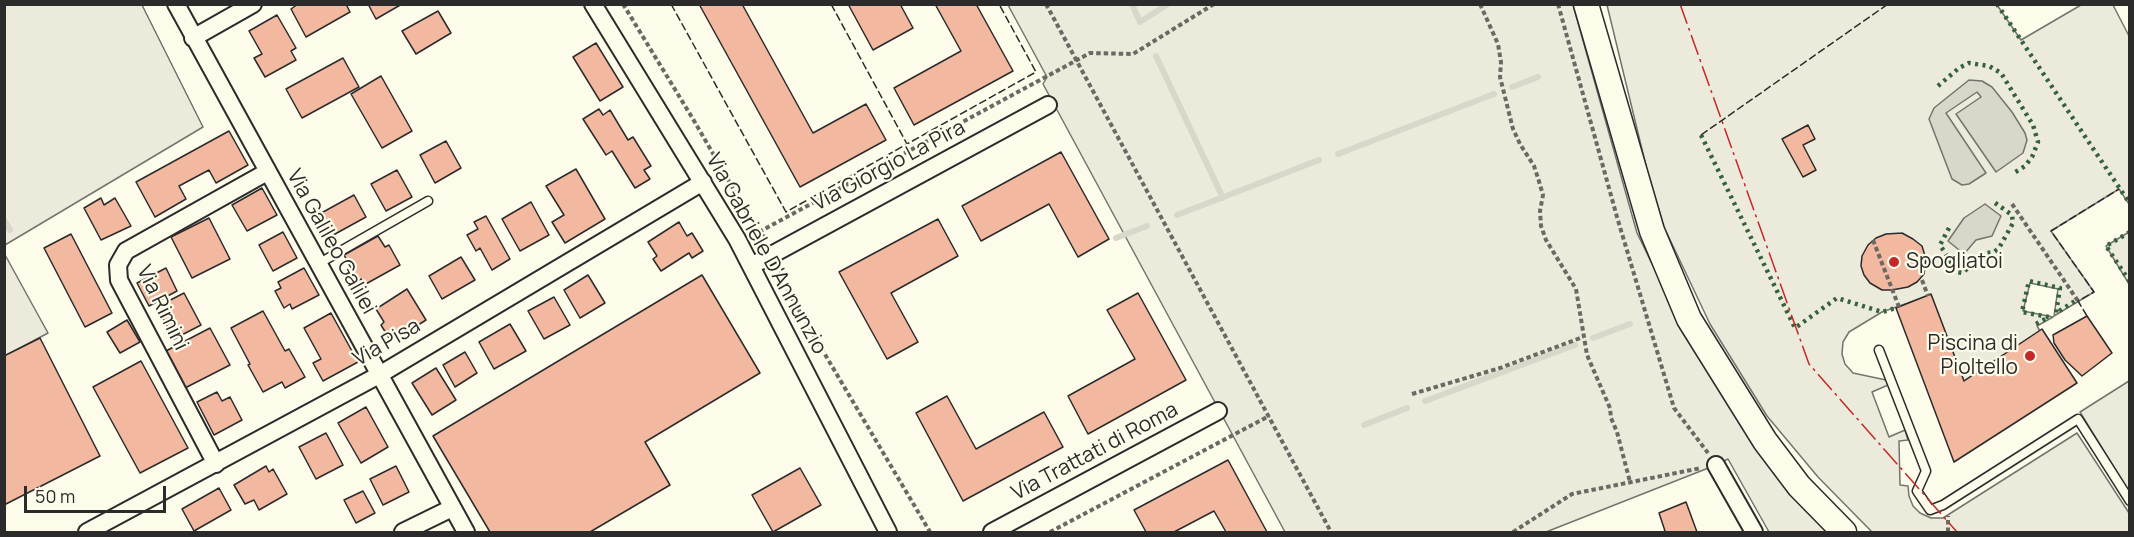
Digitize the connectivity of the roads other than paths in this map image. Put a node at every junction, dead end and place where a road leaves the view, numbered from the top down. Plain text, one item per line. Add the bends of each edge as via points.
1 (176, 4) edge
2 (253, 4) edge
3 (593, 4) edge
4 (1586, 4) edge
5 (193, 38) junction
6 (1048, 105) dead end
7 (267, 172) junction
8 (703, 182) junction
9 (428, 201) dead end
10 (318, 264) junction
11 (751, 266) junction
12 (1879, 350) dead end
13 (379, 375) junction
14 (1218, 411) dead end
15 (216, 464) junction
16 (1716, 465) road end
17 (2130, 501) edge
18 (452, 508) junction
19 (87, 532) edge
20 (403, 532) edge
21 (466, 532) edge
22 (888, 532) edge
23 (992, 532) edge
24 (1754, 532) edge
25 (1844, 532) edge

1 - 5 street, Via Galileo Galilei
2 - 5 street
3 - 8 street, Via Gabriele D'Annunzio
4 - 25 street via 1652,231 1689,319 1765,441 1800,486
5 - 7 street, Via Galileo Galilei
6 - 11 street, Via Giorgio La Pira
7 - 10 street, Via Galileo Galilei
7 - 15 street, Via Rimini via 126,251 118,265 119,280
8 - 11 street, Via Gabriele D'Annunzio
8 - 13 street, Via Pisa
9 - 10 lane
10 - 13 street, Via Galileo Galilei
11 - 22 street, Via Gabriele D'Annunzio
12 - 17 lane via 1926,471 1917,491 1930,510 2078,419
13 - 15 street, Via Pisa
13 - 18 street, Via Galileo Galilei
14 - 23 street, Via Trattati di Roma
15 - 19 street, Via Pisa
16 - 24 street
18 - 20 street
18 - 21 street, Via Galileo Galilei

